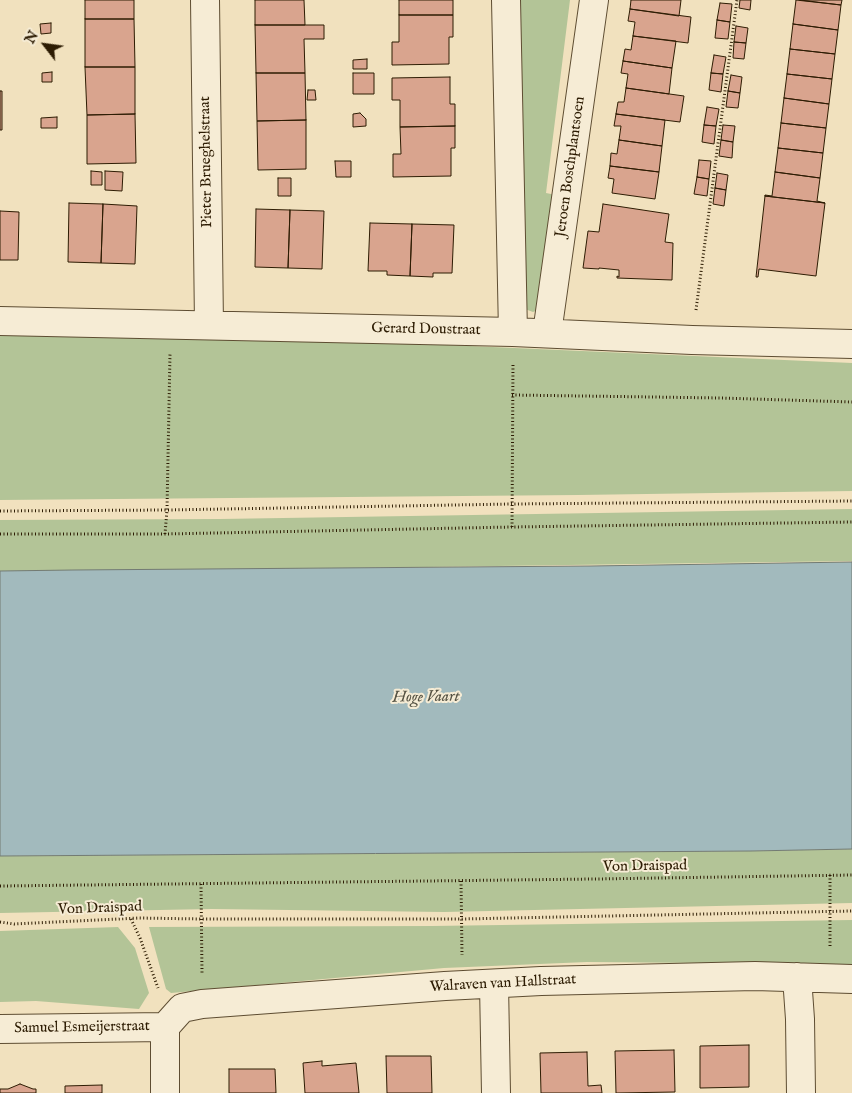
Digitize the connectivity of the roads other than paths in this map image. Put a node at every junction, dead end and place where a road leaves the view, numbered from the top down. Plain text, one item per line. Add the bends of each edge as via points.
1 (206, 0) edge
2 (506, 0) edge
3 (594, 0) edge
4 (0, 321) edge
5 (209, 325) junction
6 (514, 332) junction
7 (547, 334) junction
8 (852, 344) edge
9 (797, 977) junction
10 (841, 978) edge
11 (494, 984) junction
12 (165, 1027) junction
13 (0, 1029) edge
14 (165, 1093) edge
15 (496, 1093) edge
16 (801, 1093) edge

1 - 5 street, Pieter Brueghelstraat
2 - 6 street
3 - 7 street, Jeroen Boschplantsoen
4 - 5 street, Gerard Doustraat
5 - 6 street, Gerard Doustraat
6 - 7 street, Gerard Doustraat
7 - 8 street, Gerard Doustraat
9 - 10 street, Walraven van Hallstraat
9 - 11 street, Walraven van Hallstraat
9 - 16 street
11 - 12 street, Walraven van Hallstraat via 202,1004 182,1008
11 - 15 street
12 - 13 street, Samuel Esmeijerstraat
12 - 14 street, Samuel Esmeijerstraat

